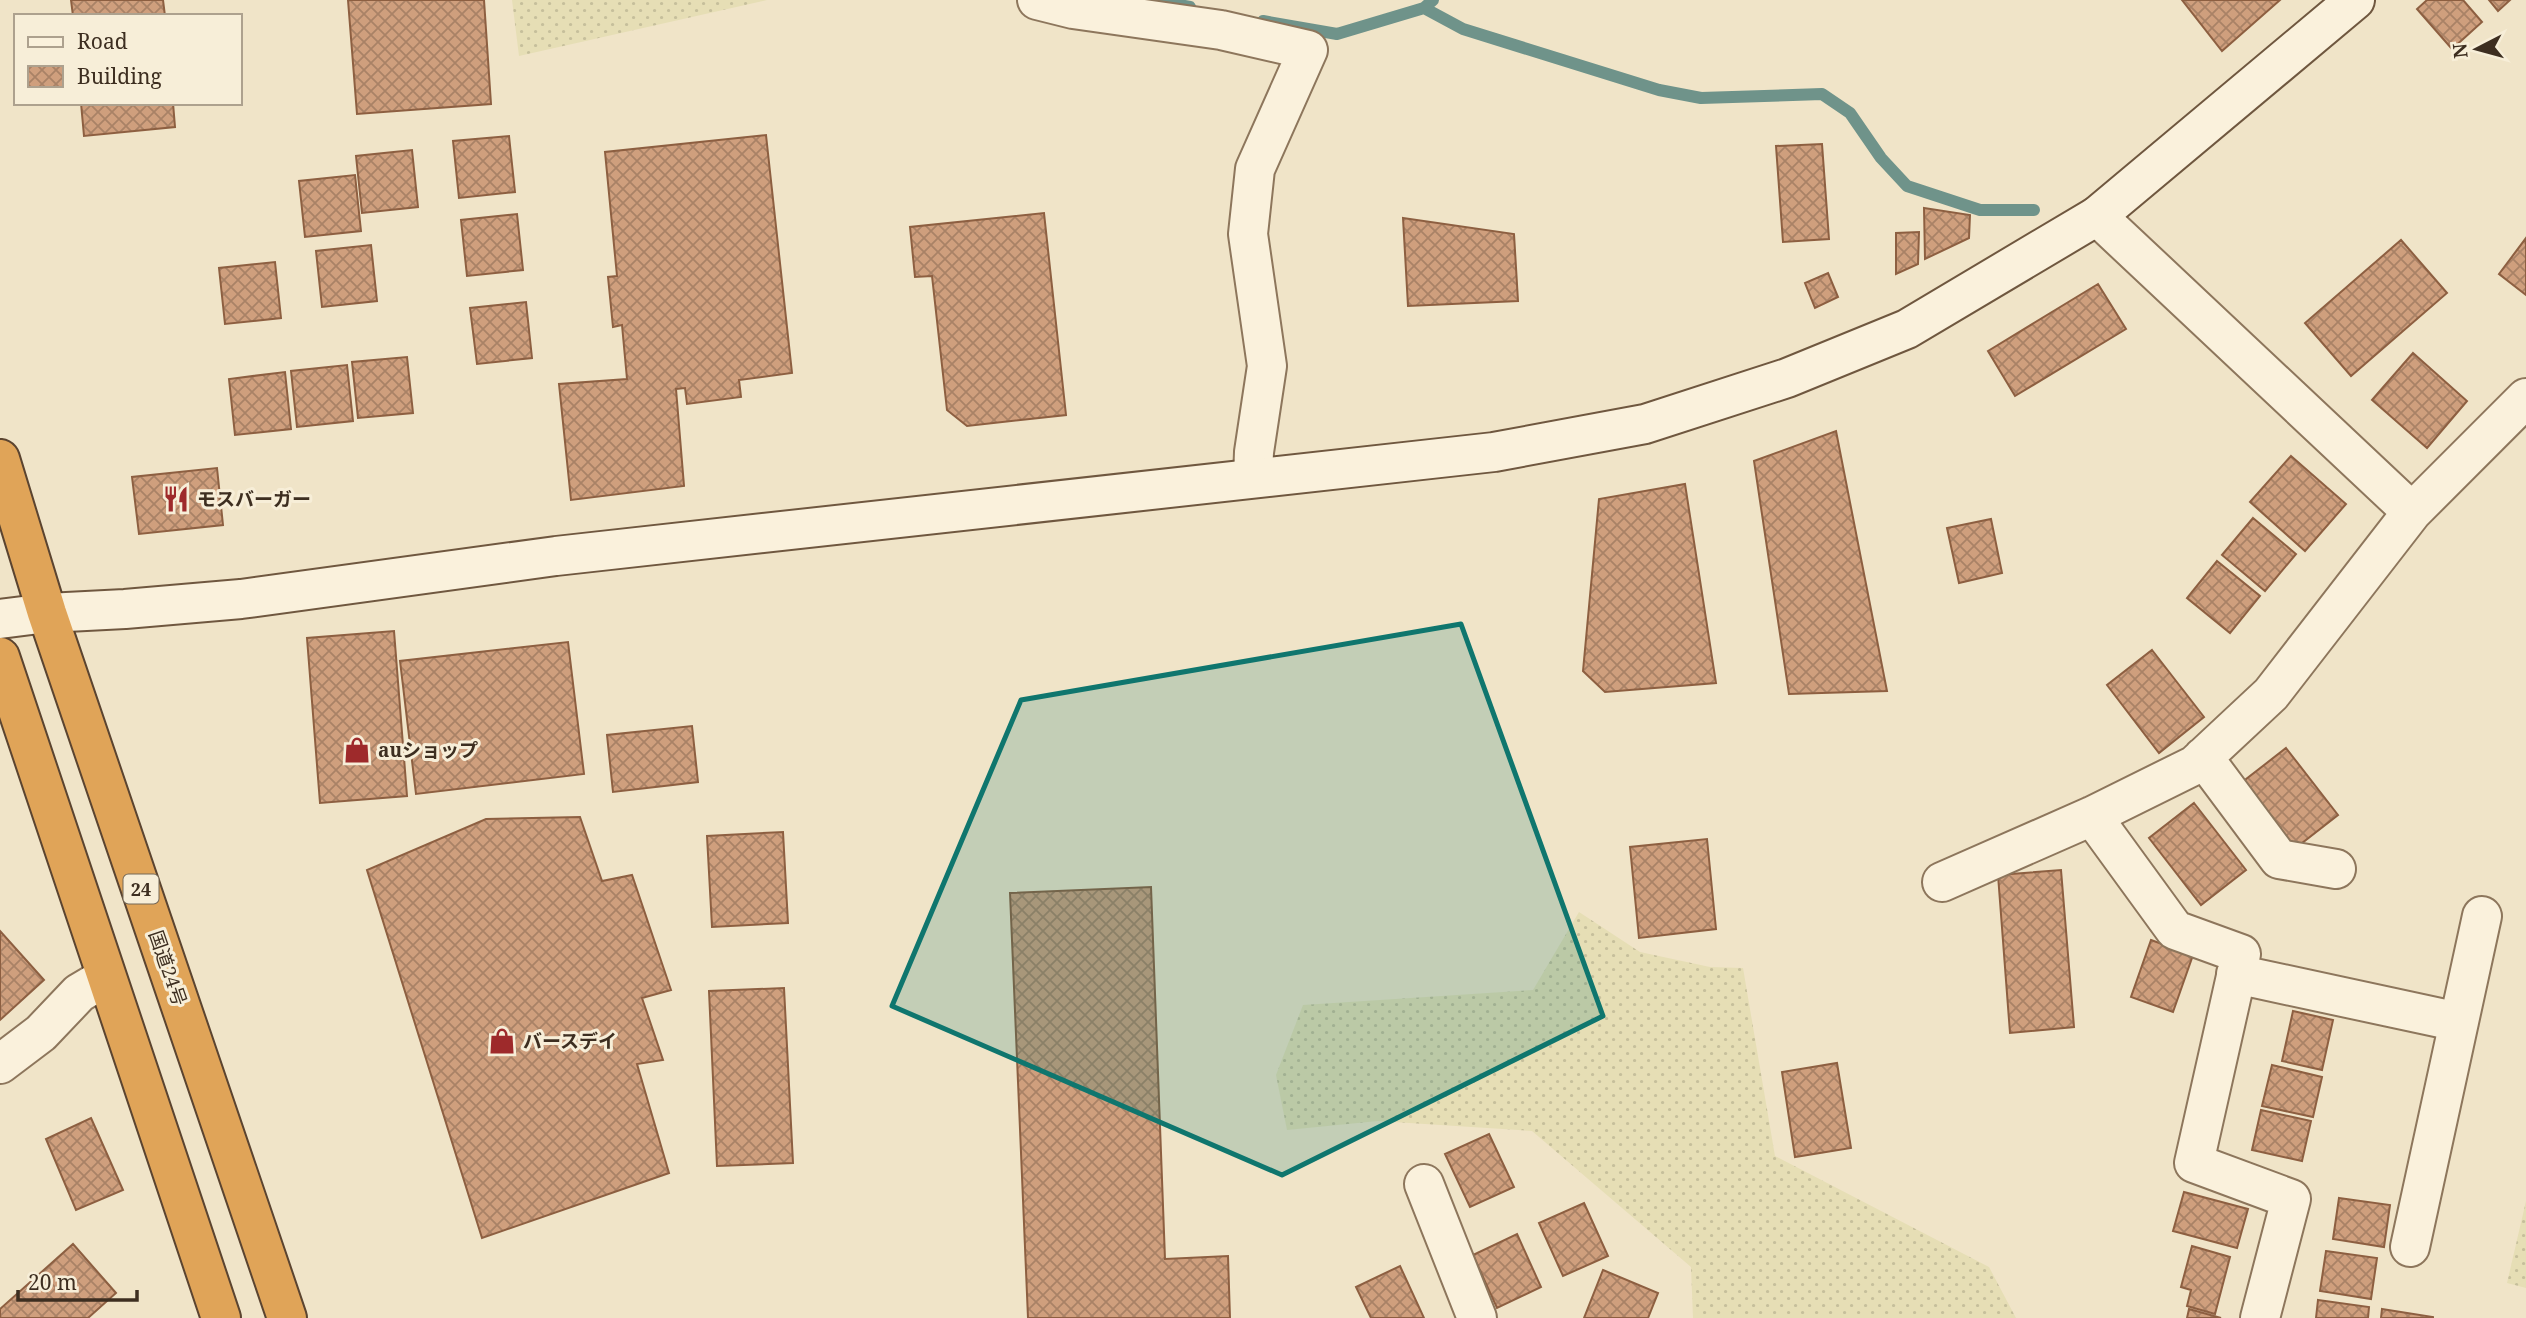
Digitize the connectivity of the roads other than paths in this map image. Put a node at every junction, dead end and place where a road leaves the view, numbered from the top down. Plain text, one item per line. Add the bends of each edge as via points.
1 (1037, 0) edge
2 (2355, 0) edge
3 (1224, 15) edge
4 (2097, 216) junction
5 (2526, 398) edge
6 (0, 458) edge
7 (1253, 478) junction
8 (2412, 512) junction
9 (47, 612) junction
10 (0, 619) edge
11 (0, 657) edge
12 (2203, 757) junction
13 (2092, 816) junction
14 (2336, 869) dead end
15 (1942, 882) dead end
16 (2483, 916) dead end
17 (2236, 974) junction
18 (106, 977) junction
19 (2459, 1022) junction
20 (0, 1064) edge
21 (1424, 1184) dead end
22 (2410, 1247) dead end
23 (221, 1318) edge
24 (287, 1318) edge
25 (1477, 1318) edge
26 (2260, 1318) edge

1 - 3 street via 1073,9
2 - 4 street
3 - 7 street via 1308,50 1255,169 1248,234 1267,366
4 - 7 street via 1907,329 1787,377 1645,424 1494,452
4 - 8 street
5 - 8 street
6 - 9 highway, 国道24号 / 24
7 - 9 street via 556,556 241,599
8 - 12 street via 2271,694
9 - 10 street
9 - 24 highway, 国道24号 / 24
11 - 18 highway
12 - 13 street
12 - 14 street via 2279,859
13 - 15 street
13 - 17 street via 2175,930 2241,954
16 - 19 street
17 - 19 street
17 - 26 street via 2194,1163 2291,1199
18 - 20 street via 79,993 41,1033
18 - 23 highway
19 - 22 street
21 - 25 street

